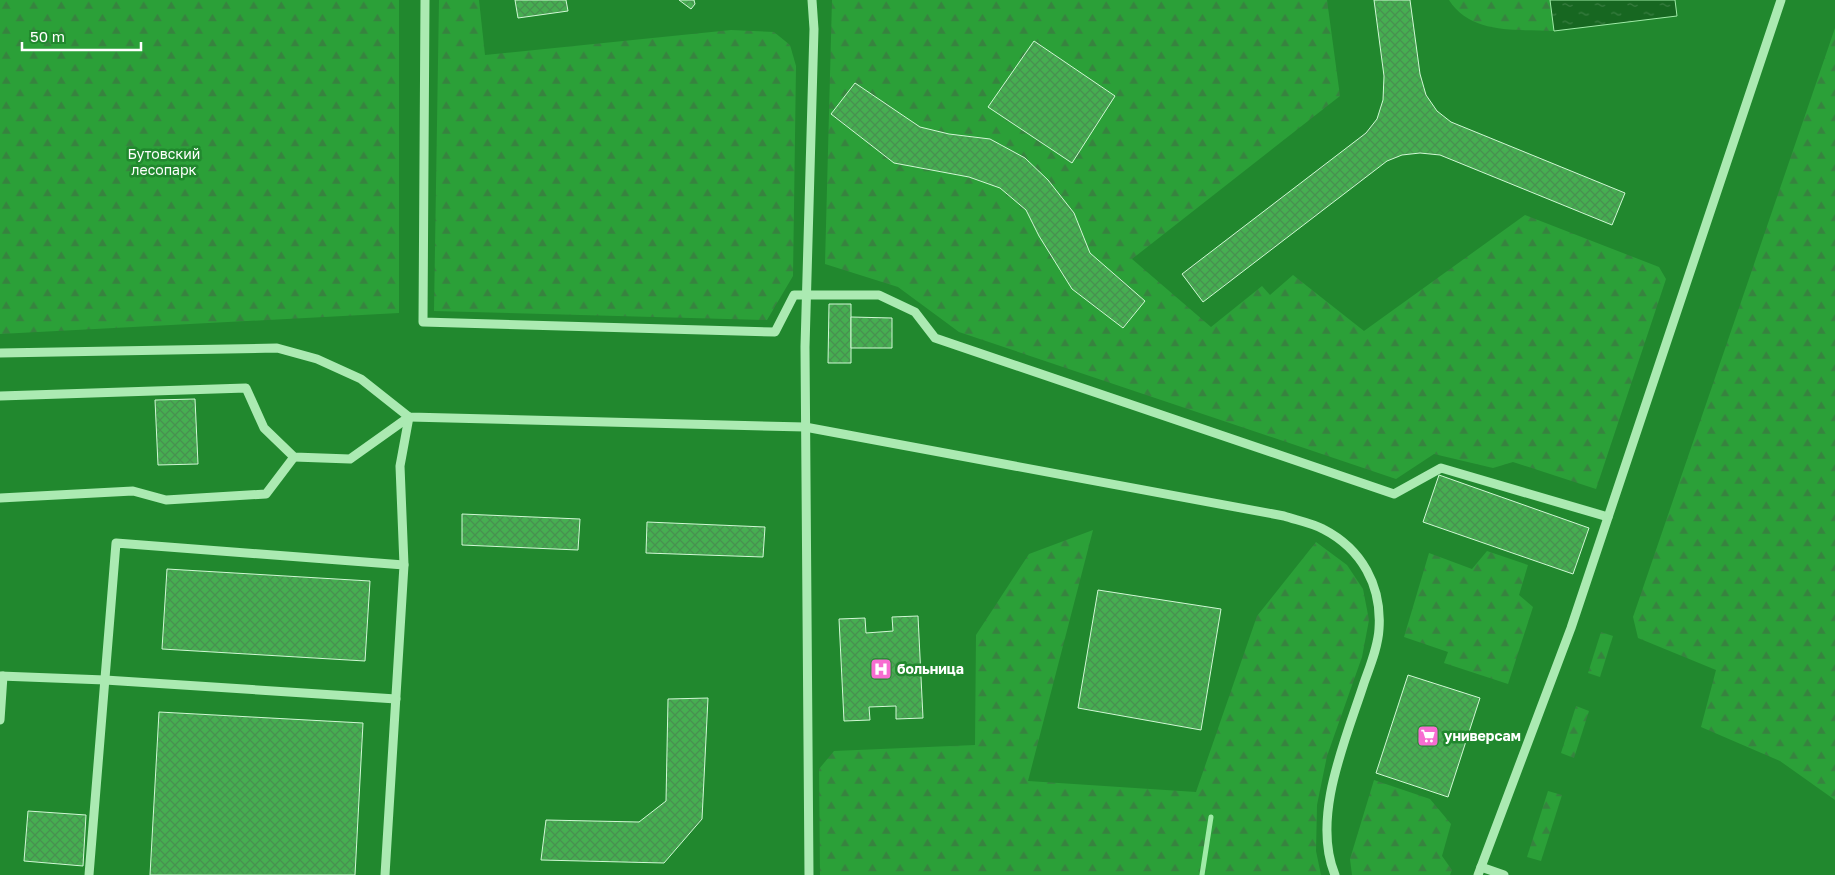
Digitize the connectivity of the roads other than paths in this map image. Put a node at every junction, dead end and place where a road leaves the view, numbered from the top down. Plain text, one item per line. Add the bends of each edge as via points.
1 (425, 0) edge
2 (812, 0) edge
3 (1781, 0) edge
4 (806, 295) junction
5 (0, 353) edge
6 (0, 396) edge
7 (410, 417) junction
8 (805, 427) junction
9 (294, 457) junction
10 (0, 498) edge
11 (1608, 517) junction
12 (404, 565) junction
13 (2, 676) edge
14 (105, 680) junction
15 (396, 699) junction
16 (0, 720) edge
17 (1480, 871) edge
18 (89, 875) edge
19 (385, 875) edge
20 (808, 875) edge
21 (1335, 875) edge
22 (1504, 875) edge

1 - 4 street via 423,322 775,332 794,295
2 - 4 street via 814,29
3 - 11 street
4 - 8 street
4 - 11 street via 879,295 915,312 935,338 1394,494 1441,468
5 - 7 street via 277,348 317,358 361,379
6 - 9 street via 246,388 264,428
7 - 8 street
7 - 9 street via 350,459
7 - 12 street via 400,466
8 - 20 street
8 - 21 street via 1284,516 1323,529 1352,549 1370,574 1379,602 1379,630 1338,763 1329,805 1327,838
9 - 10 street via 266,494 166,500 133,491
11 - 17 street via 1571,628
12 - 14 street via 116,543
12 - 15 street
13 - 14 street
13 - 16 street
14 - 15 street
14 - 18 street
15 - 19 street
17 - 22 street

